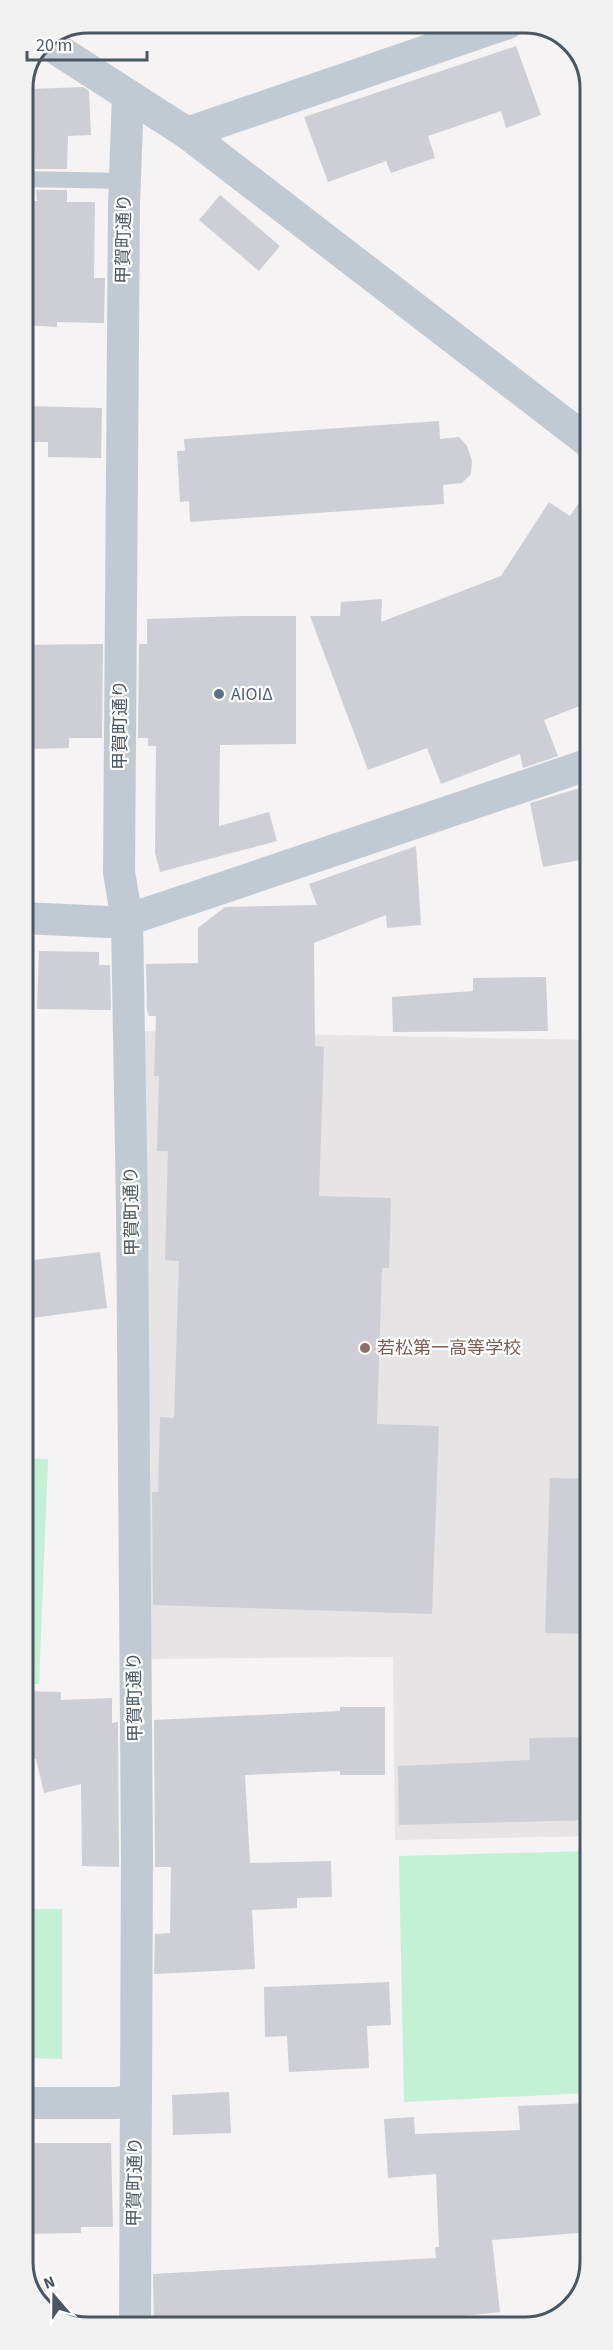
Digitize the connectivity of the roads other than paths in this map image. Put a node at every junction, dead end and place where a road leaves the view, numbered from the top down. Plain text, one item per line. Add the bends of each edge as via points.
1 (479, 33) edge
2 (52, 46) edge
3 (128, 95) junction
4 (187, 133) junction
5 (33, 179) edge
6 (125, 181) junction
7 (580, 435) edge
8 (580, 767) edge
9 (33, 918) edge
10 (127, 920) junction
11 (136, 2100) junction
12 (33, 2103) edge
13 (135, 2317) edge

1 - 4 street
2 - 3 street
3 - 4 street
3 - 6 street, 甲賀町通り
4 - 7 street
5 - 6 lane
6 - 10 street, 甲賀町通り via 120,872
8 - 10 street
9 - 10 street
10 - 11 street, 甲賀町通り
11 - 12 street
11 - 13 street, 甲賀町通り

